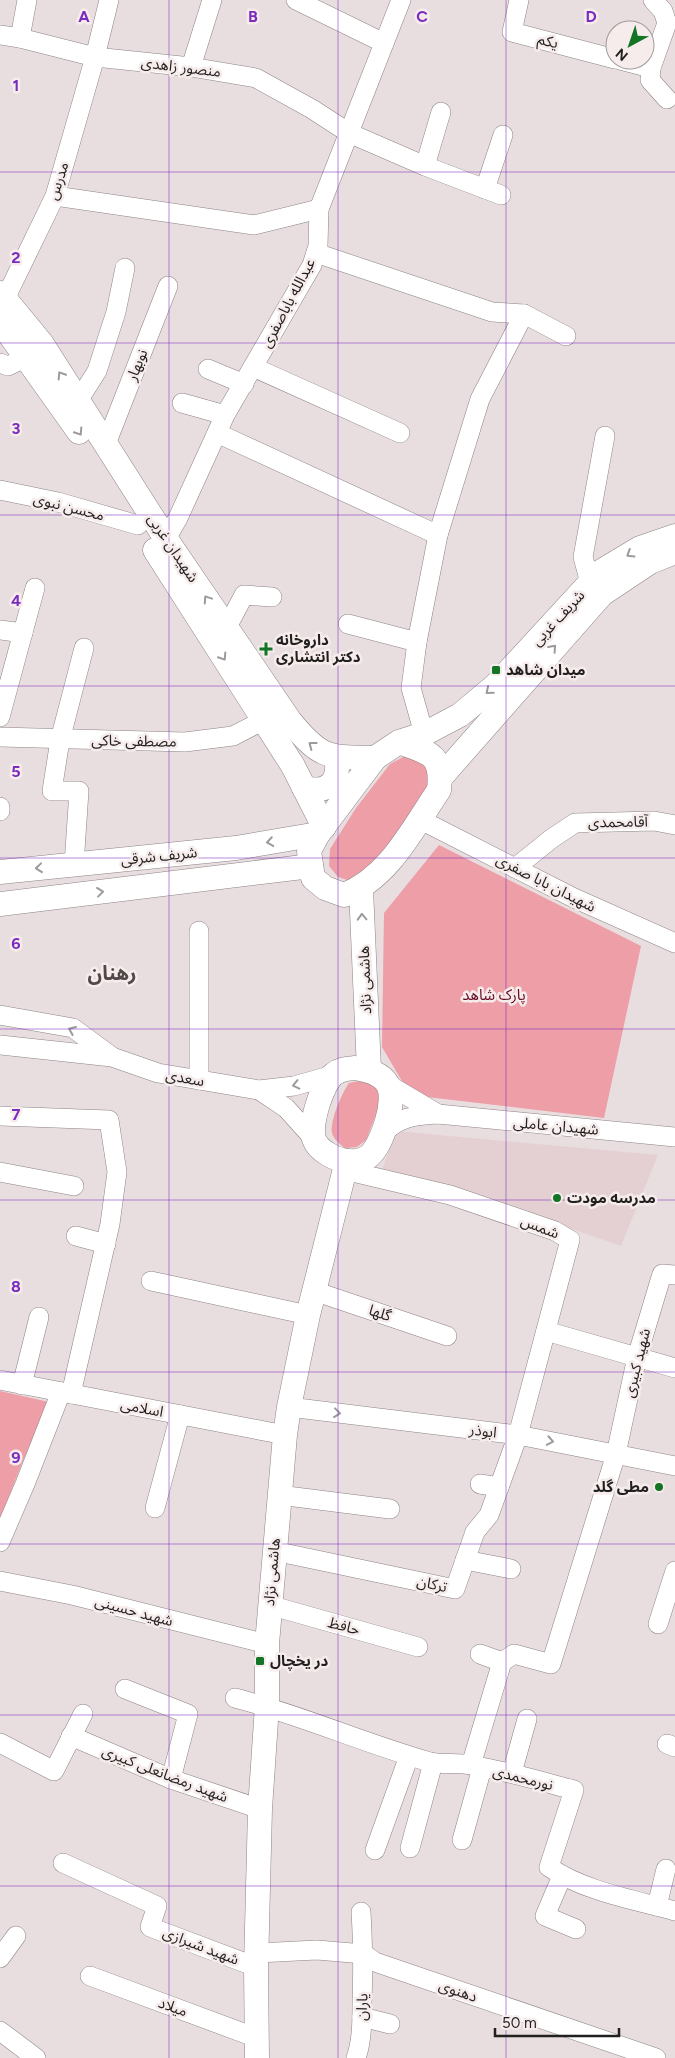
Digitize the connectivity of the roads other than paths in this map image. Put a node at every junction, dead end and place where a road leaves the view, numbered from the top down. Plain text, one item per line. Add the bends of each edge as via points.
1 (26, 0) edge
2 (109, 0) edge
3 (212, 0) edge
4 (296, 0) edge
5 (401, 0) edge
6 (519, 0) edge
7 (652, 0) edge
8 (0, 35) edge
9 (20, 38) junction
10 (384, 43) junction
11 (605, 56) edge
12 (96, 57) junction
13 (655, 57) edge
14 (191, 67) junction
15 (651, 70) edge
16 (667, 100) dead end
17 (441, 112) dead end
18 (349, 133) junction
19 (503, 134) dead end
20 (425, 166) junction
21 (55, 196) junction
22 (319, 209) junction
23 (316, 252) junction
24 (125, 268) dead end
25 (168, 286) dead end
26 (2, 305) edge
27 (524, 314) junction
28 (566, 336) dead end
29 (26, 358) junction
30 (0, 363) edge
31 (253, 367) junction
32 (208, 369) dead end
33 (244, 384) junction
34 (78, 402) junction
35 (182, 403) dead end
36 (225, 416) junction
37 (217, 433) junction
38 (400, 433) dead end
39 (605, 436) dead end
40 (106, 444) junction
41 (0, 490) edge
42 (138, 525) junction
43 (438, 536) junction
44 (675, 536) edge
45 (166, 539) junction
46 (675, 552) edge
47 (590, 584) junction
48 (35, 588) dead end
49 (272, 597) dead end
50 (348, 624) dead end
51 (226, 628) junction
52 (0, 630) edge
53 (23, 633) junction
54 (417, 642) junction
55 (84, 648) dead end
56 (462, 713) junction
57 (0, 717) edge
58 (264, 720) junction
59 (480, 731) junction
60 (424, 734) junction
61 (0, 737) edge
62 (60, 740) junction
63 (399, 742) junction
64 (336, 757) junction
65 (375, 758) junction
66 (440, 777) junction
67 (304, 788) junction
68 (0, 807) edge
69 (0, 811) edge
70 (419, 819) junction
71 (675, 825) edge
72 (321, 831) junction
73 (74, 865) junction
74 (311, 866) junction
75 (515, 868) junction
76 (0, 872) edge
77 (353, 892) junction
78 (0, 904) edge
79 (198, 931) dead end
80 (675, 943) edge
81 (0, 1015) edge
82 (0, 1045) edge
83 (112, 1057) junction
84 (362, 1069) junction
85 (332, 1075) junction
86 (198, 1080) junction
87 (389, 1085) junction
88 (259, 1090) junction
89 (438, 1114) junction
90 (0, 1116) edge
91 (383, 1133) junction
92 (675, 1137) edge
93 (314, 1139) junction
94 (345, 1166) junction
95 (0, 1172) edge
96 (74, 1186) dead end
97 (76, 1236) dead end
98 (106, 1244) junction
99 (669, 1274) edge
100 (151, 1281) dead end
101 (314, 1291) junction
102 (308, 1314) junction
103 (39, 1317) dead end
104 (546, 1331) junction
105 (447, 1336) dead end
106 (638, 1357) junction
107 (675, 1368) edge
108 (0, 1380) edge
109 (22, 1384) junction
110 (66, 1393) junction
111 (289, 1407) junction
112 (180, 1415) junction
113 (518, 1435) junction
114 (285, 1436) junction
115 (616, 1454) junction
116 (675, 1466) edge
117 (480, 1484) dead end
118 (499, 1487) junction
119 (279, 1495) junction
120 (155, 1508) dead end
121 (390, 1509) dead end
122 (0, 1542) edge
123 (274, 1550) junction
124 (465, 1560) junction
125 (511, 1569) dead end
126 (675, 1571) edge
127 (0, 1581) edge
128 (270, 1606) junction
129 (658, 1624) dead end
130 (267, 1644) junction
131 (418, 1646) dead end
132 (480, 1654) dead end
133 (502, 1662) junction
134 (125, 1689) dead end
135 (235, 1698) dead end
136 (267, 1706) junction
137 (83, 1714) dead end
138 (526, 1719) dead end
139 (71, 1736) junction
140 (0, 1743) edge
141 (409, 1756) junction
142 (433, 1763) junction
143 (476, 1766) junction
144 (512, 1773) junction
145 (171, 1779) junction
146 (260, 1809) junction
147 (462, 1840) dead end
148 (410, 1848) dead end
149 (375, 1850) dead end
150 (63, 1863) dead end
151 (666, 1869) dead end
152 (562, 1876) junction
153 (657, 1906) junction
154 (675, 1911) edge
155 (361, 1912) dead end
156 (576, 1929) dead end
157 (16, 1936) dead end
158 (364, 1954) junction
159 (0, 1958) edge
160 (257, 1960) junction
161 (90, 1976) dead end
162 (257, 1990) junction
163 (362, 2016) junction
164 (390, 2024) dead end
165 (0, 2031) edge
166 (257, 2048) edge
167 (36, 2058) edge
168 (272, 2058) edge
169 (356, 2058) edge
170 (656, 2058) edge

1 - 9 street
2 - 12 street, مدرس
3 - 14 street
4 - 10 street
5 - 10 street, عبدالله باباصفری
6 - 11 street, یکم via 512,32
7 - 13 street via 667,23
8 - 9 street, منصور زاهدی
9 - 12 street, منصور زاهدی
10 - 18 street, عبدالله باباصفری
12 - 14 street, منصور زاهدی
12 - 21 street, مدرس
14 - 18 street, منصور زاهدی via 256,78
15 - 16 street via 650,80
17 - 20 street
18 - 20 street, منصور زاهدی
18 - 22 street, عبدالله باباصفری
19 - 20 street, منصور زاهدی via 493,192
21 - 22 street via 254,225
21 - 26 street, مدرس
22 - 23 street, عبدالله باباصفری
23 - 27 street via 492,312
23 - 31 street, عبدالله باباصفری via 312,265
24 - 34 street via 116,312 97,371
25 - 40 street, نوبهار
26 - 29 main road, شهیدان غربی
34 -> 26 main road, شهیدان غربی via 42,344
27 - 28 street
27 - 43 street via 480,399
29 - 30 street via 8,366
29 -> 42 main road, شهیدان غربی via 69,416
31 - 33 street, عبدالله باباصفری
31 - 38 street
32 - 33 street
33 - 36 street, عبدالله باباصفری
34 - 40 main road, شهیدان غربی
35 - 36 street
36 - 37 street, عبدالله باباصفری
37 - 43 street
37 - 45 street, عبدالله باباصفری
39 - 47 street via 583,557
40 - 45 main road, شهیدان غربی
41 - 42 street, محسن نبوی via 58,502
42 -> 58 main road, شهیدان غربی
43 - 54 street
44 -> 47 main road, شریف غربی via 640,548 600,572
51 -> 45 main road, شهیدان غربی
59 -> 46 main road, شریف غربی via 602,594 650,562
47 -> 56 main road, شریف غربی via 496,684
48 - 53 street
49 - 51 street via 244,595
50 - 54 street
64 -> 51 main road, شهیدان غربی via 308,743
52 - 53 street
53 - 57 street
54 - 60 street via 411,688
55 - 62 street
56 - 59 main road via 464,724 470,730
56 - 60 main road, شریف غربی
58 - 62 street, مصطفی خاکی via 233,736 185,742
58 - 67 main road, شهیدان غربی
59 - 66 main road, شریف غربی
60 - 63 main road, شریف غربی
61 - 62 street, مصطفی خاکی
62 - 73 street via 52,791 79,791
63 - 65 main road
63 - 66 main road via 430,753 439,768
64 - 65 main road, شهیدان غربی
64 - 67 main road via 338,769 335,780 327,788 315,791
65 - 72 main road
66 - 70 main road via 439,790
67 - 72 main road, شهیدان غربی
68 - 69 street
70 - 75 street, شهیدان بابا صفری
70 - 77 main road via 389,863
71 - 75 street, آقامحمدی via 654,821 575,823
72 -> 73 main road, شریف شرقی via 236,848
72 - 74 main road via 309,850
73 -> 76 main road, شریف شرقی
74 - 77 main road via 313,878 325,888
78 -> 74 main road, شریف شرقی
75 - 80 street, شهیدان بابا صفری
77 - 84 main road, هاشمی نژاد
79 - 86 street
83 -> 81 street, سعدی via 73,1028
82 - 83 street, سعدی
83 - 86 street, سعدی via 158,1073
84 - 85 main road via 343,1069
84 - 87 main road via 381,1077
85 -> 88 street via 294,1086
85 - 93 main road via 318,1105
86 - 88 street, سعدی
87 - 89 street, شهیدان عاملی
87 - 91 main road via 389,1113
88 - 93 street via 286,1108
89 - 91 street, شهیدان عاملی via 406,1117
89 - 92 street, شهیدان عاملی
90 - 98 street via 109,1120 117,1172
91 - 94 main road via 370,1155
93 - 94 main road via 321,1149
94 - 101 main road, هاشمی نژاد
94 - 104 street, شمس via 450,1195 555,1230 570,1240
95 - 96 street
97 - 98 street
98 - 110 street
99 - 106 street, شهید کبیری
100 - 102 street
101 - 102 main road, هاشمی نژاد
101 - 105 street, گلها
102 - 111 main road, هاشمی نژاد
103 - 109 street
104 - 106 street
104 - 113 street, شمس
106 - 107 street
106 - 115 street, شهید کبیری
108 - 109 street, اسلامی
109 - 110 street, اسلامی
110 - 112 street, اسلامی
110 - 122 street
111 -> 113 street, ابوذر
111 - 114 main road, هاشمی نژاد
112 - 114 street, اسلامی
112 - 120 street
113 -> 115 street, ابوذر
113 - 118 street, ترکان
114 - 119 main road, هاشمی نژاد
115 - 116 street, ابوذر
115 - 133 street, شهید کبیری via 550,1664 514,1654
117 - 118 street
118 - 124 street, ترکان via 489,1515 475,1532
119 - 121 street
119 - 123 main road, هاشمی نژاد
123 - 124 street, ترکان via 455,1589
123 - 128 main road, هاشمی نژاد
124 - 125 street
126 - 129 street
127 - 130 street, شهید حسینی via 72,1595
128 - 130 main road, هاشمی نژاد
128 - 131 street, حافظ
130 - 136 main road, هاشمی نژاد
132 - 133 street
133 - 143 street
134 - 145 street via 188,1714
135 - 136 street, نورمحمدی
136 - 141 street, نورمحمدی
136 - 146 main road, هاشمی نژاد
137 - 139 street
138 - 144 street
139 - 140 street via 54,1771
139 - 145 street, شهید رمضانعلی کبیری
141 - 142 street, نورمحمدی
141 - 149 street
142 - 143 street, نورمحمدی
142 - 148 street
143 - 144 street, نورمحمدی
143 - 147 street
144 - 152 street, نورمحمدی via 574,1790 549,1867
145 - 146 street, شهید رمضانعلی کبیری
146 - 160 main road, هاشمی نژاد
150 - 160 street, شهید شیرازی via 157,1906 150,1927
151 - 153 street
152 - 153 street
152 - 156 street via 545,1916
153 - 154 street
155 - 158 street, یاران
157 - 159 street
158 - 160 street, دهنوی via 317,1950
158 - 163 street, یاران
158 - 170 street, دهنوی via 375,1962
160 - 162 main road, هاشمی نژاد
161 - 166 street, میلاد
162 - 166 main road, هاشمی نژاد
162 - 168 main road, هاشمی نژاد
163 - 164 street
163 - 169 street, یاران
165 - 167 street

